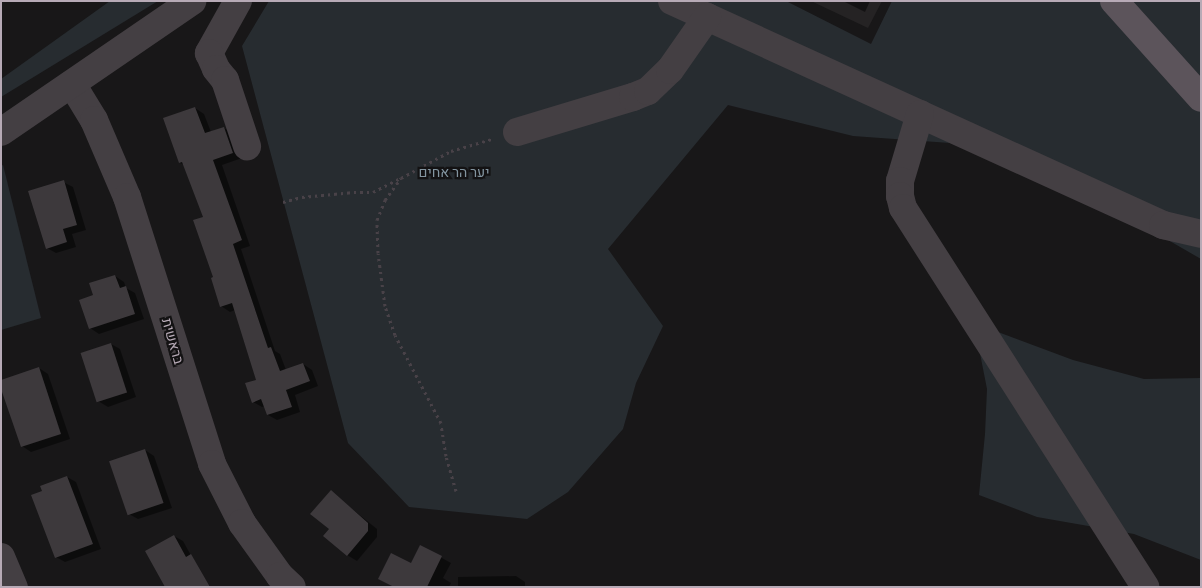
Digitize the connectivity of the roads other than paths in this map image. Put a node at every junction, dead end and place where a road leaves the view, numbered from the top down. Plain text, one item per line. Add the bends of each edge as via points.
1 (192, 1) edge
2 (238, 1) edge
3 (672, 1) edge
4 (1114, 1) edge
5 (707, 17) junction
6 (72, 84) junction
7 (1201, 98) edge
8 (920, 114) junction
9 (1, 132) edge
10 (517, 132) road end
11 (247, 146) dead end
12 (1201, 234) edge
13 (1, 556) edge
14 (14, 587) edge
15 (292, 587) edge
16 (1145, 587) edge

1 - 6 street
2 - 11 street via 209,53 225,80
3 - 5 street
4 - 7 main road
5 - 8 street
5 - 10 street via 670,70 648,90
6 - 9 street
6 - 15 street, בראשית via 94,120 127,197 212,464 242,523 280,576
8 - 12 street via 1163,225
8 - 16 street via 900,181 904,208
13 - 14 street

